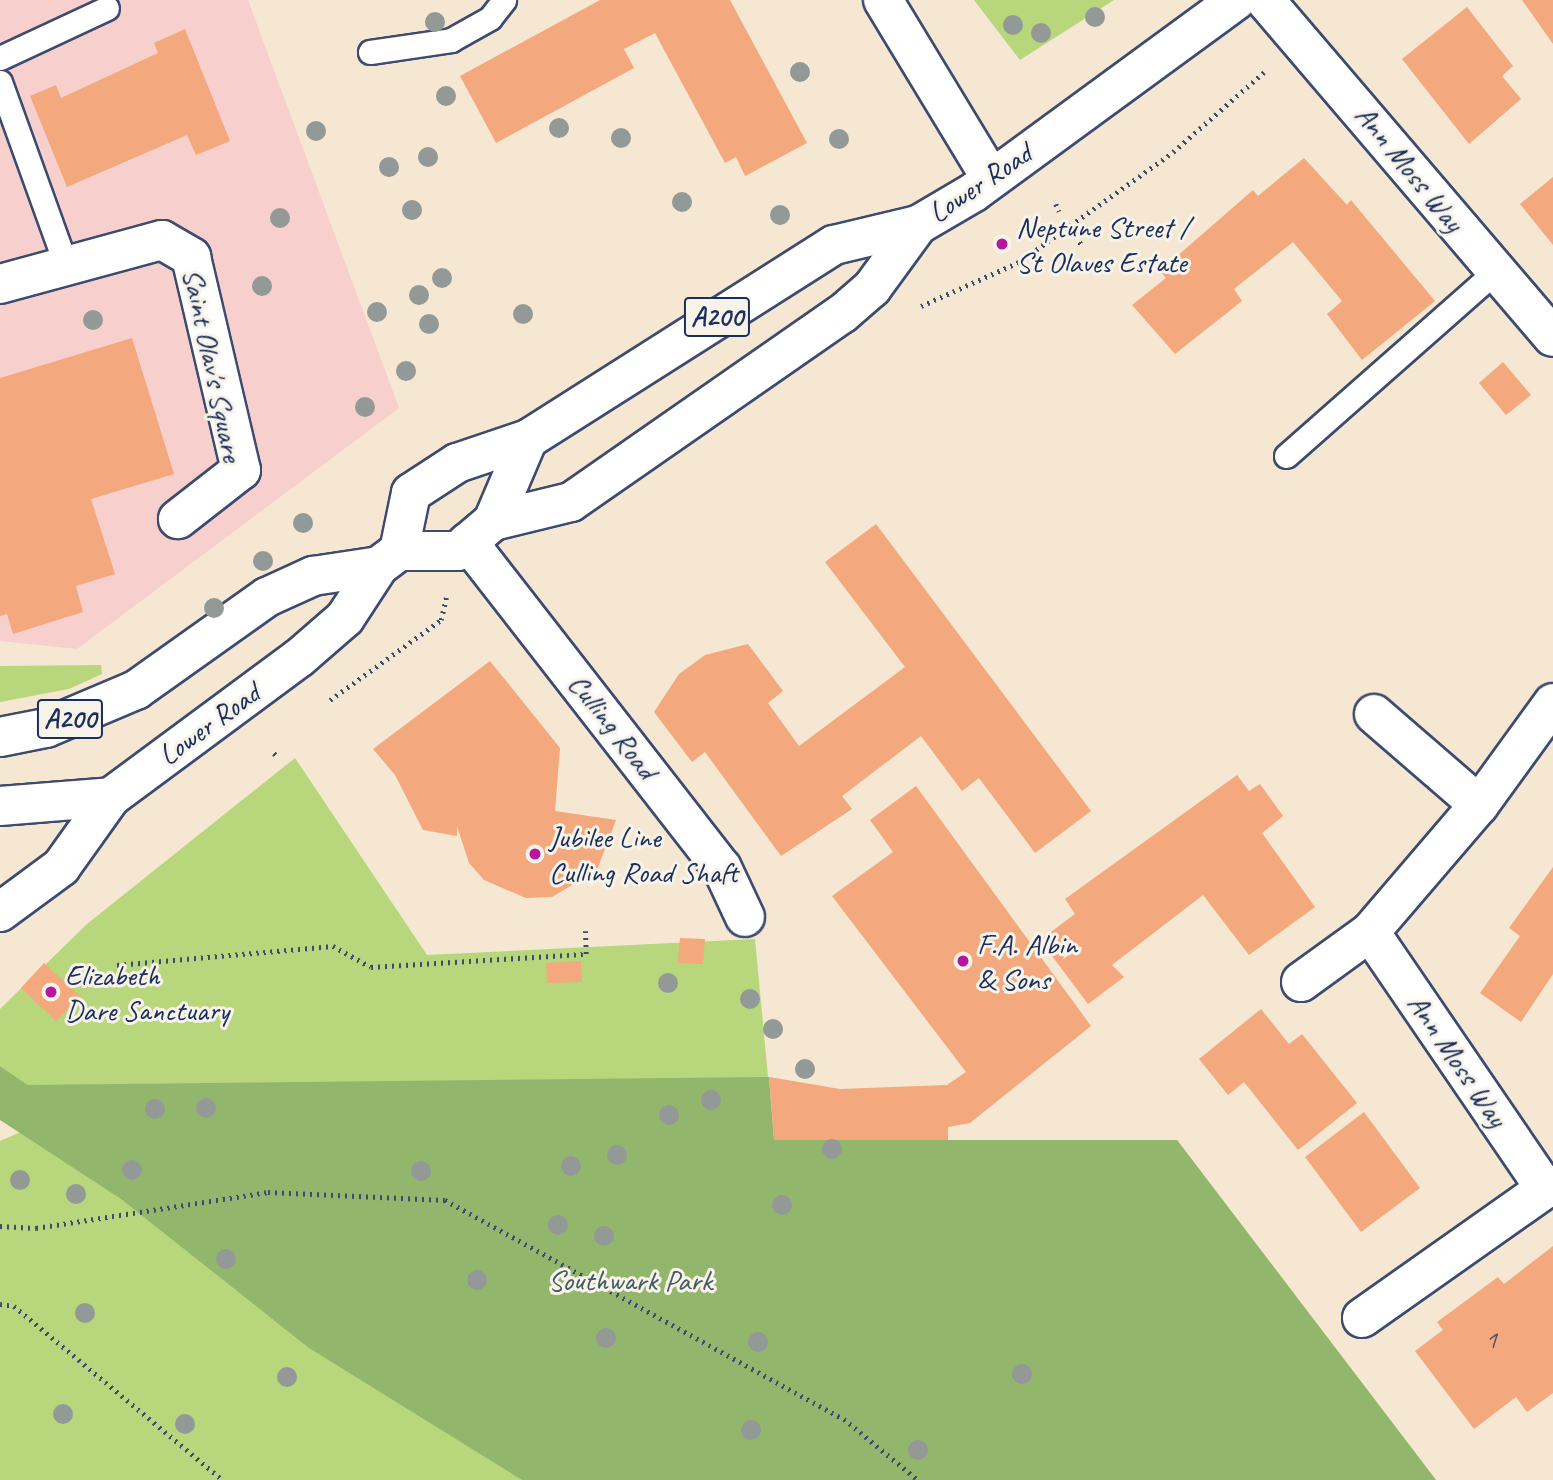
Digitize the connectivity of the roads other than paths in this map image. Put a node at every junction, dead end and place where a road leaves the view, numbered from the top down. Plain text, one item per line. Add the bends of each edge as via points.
1 (504, 0) edge
2 (883, 0) edge
3 (1236, 0) edge
4 (1265, 0) edge
5 (107, 8) dead end
6 (370, 52) dead end
7 (0, 58) edge
8 (0, 82) edge
9 (991, 178) junction
10 (918, 225) junction
11 (67, 268) junction
12 (1495, 272) junction
13 (0, 284) edge
14 (1553, 337) edge
15 (528, 439) junction
16 (1286, 456) dead end
17 (178, 519) dead end
18 (480, 532) junction
19 (389, 558) junction
20 (1553, 703) edge
21 (1374, 714) dead end
22 (0, 737) edge
23 (111, 797) junction
24 (1479, 805) junction
25 (0, 806) edge
26 (0, 912) edge
27 (745, 917) dead end
28 (1370, 932) junction
29 (1301, 982) dead end
30 (1549, 1187) edge
31 (1362, 1318) dead end

1 - 6 lane via 490,18 451,40
2 - 9 main road
3 - 9 main road, Lower Road / A200
4 - 12 main road, Ann Moss Way
5 - 7 lane
8 - 11 lane
9 - 10 main road, Lower Road / A200
10 - 15 main road, Lower Road / A200 via 834,245
10 - 18 main road via 872,288 831,321 571,502
11 - 13 main road, Saint Olav's Square
11 - 17 main road, Saint Olav's Square via 167,240 191,257 241,470
12 - 14 main road, Ann Moss Way
12 - 16 lane
15 - 18 main road
15 - 19 main road, Lower Road / A200 via 457,463 411,493
18 - 19 main road, A200 via 458,551
18 - 27 main road, Culling Road via 722,868
19 - 22 main road, A200 via 313,576 267,597 136,690 46,728
19 - 23 main road, Lower Road / A200 via 345,618 299,659
20 - 24 main road
21 - 24 main road
23 - 25 main road
23 - 26 main road via 61,867
24 - 28 main road
28 - 29 main road
28 - 30 main road, Ann Moss Way
30 - 31 main road, Ann Moss Way

